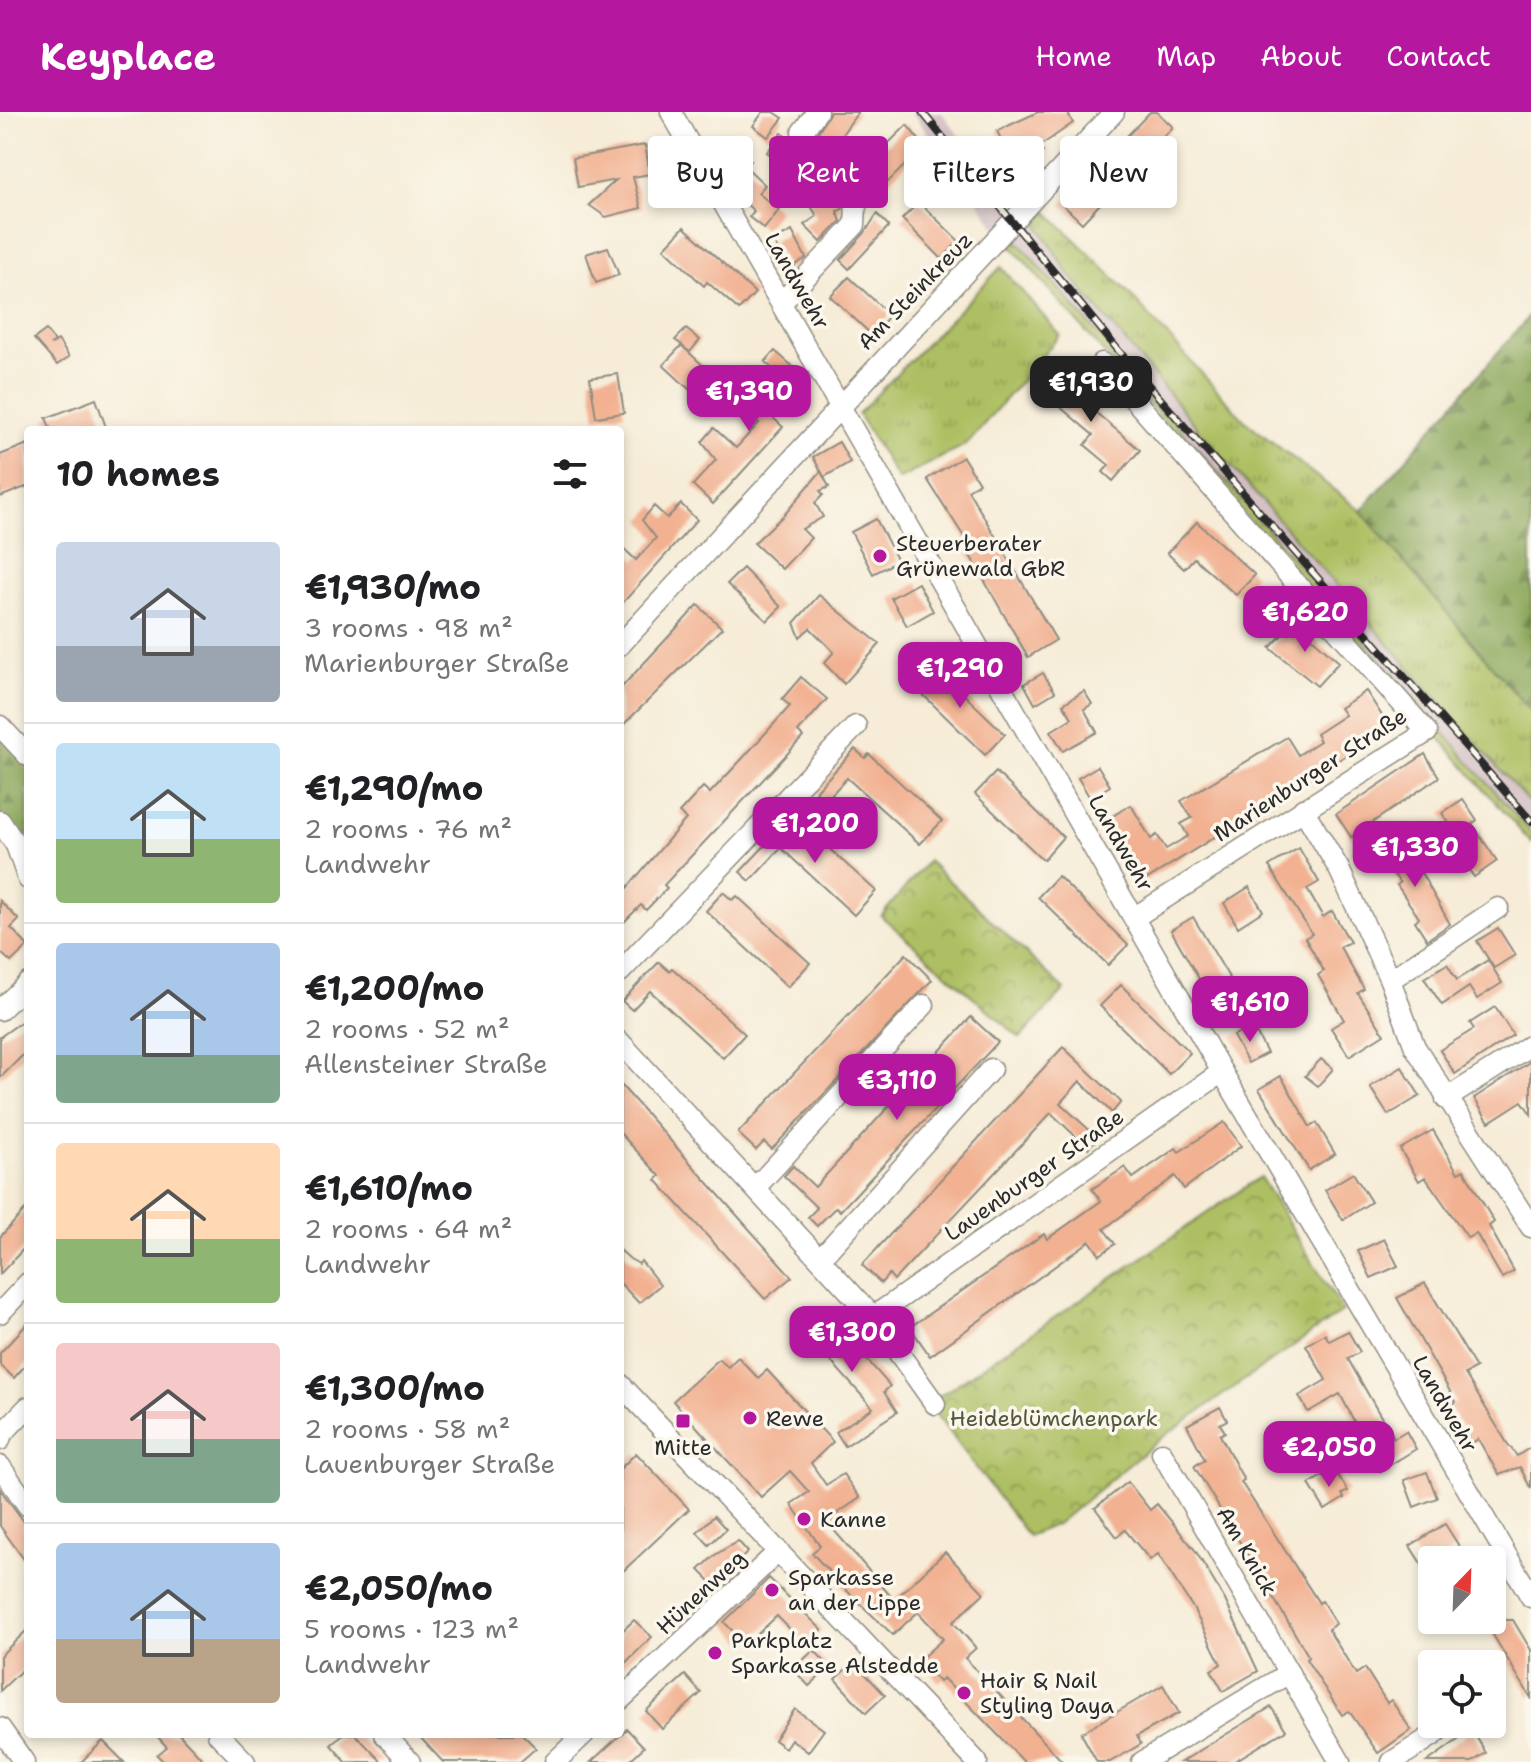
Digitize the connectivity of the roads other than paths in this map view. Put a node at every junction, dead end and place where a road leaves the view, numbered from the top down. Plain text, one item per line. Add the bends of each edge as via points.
1 (671, 112) edge
2 (817, 112) edge
3 (1114, 112) edge
4 (782, 302) junction
5 (1102, 363) dead end
6 (840, 404) junction
7 (624, 641) edge
8 (0, 726) edge
9 (856, 726) dead end
10 (24, 752) edge
11 (1303, 809) junction
12 (0, 821) edge
13 (24, 868) edge
14 (1498, 908) dead end
15 (1135, 917) junction
16 (624, 968) edge
17 (1390, 980) junction
18 (24, 987) edge
19 (924, 1005) dead end
20 (0, 1010) edge
21 (1531, 1045) edge
22 (624, 1046) edge
23 (991, 1069) dead end
24 (1222, 1072) junction
25 (1446, 1099) junction
26 (756, 1187) junction
27 (1527, 1214) edge
28 (820, 1259) junction
29 (24, 1287) edge
30 (0, 1313) edge
31 (873, 1317) junction
32 (624, 1388) edge
33 (935, 1404) dead end
34 (24, 1411) edge
35 (0, 1440) edge
36 (1162, 1453) dead end
37 (0, 1466) edge
38 (24, 1500) edge
39 (779, 1551) junction
40 (1531, 1597) edge
41 (1289, 1673) junction
42 (624, 1696) edge
43 (0, 1728) edge
44 (222, 1738) edge
45 (388, 1738) edge
46 (580, 1738) edge
47 (1429, 1738) edge
48 (24, 1762) edge
49 (245, 1762) edge
50 (410, 1762) edge
51 (555, 1762) edge
52 (977, 1762) edge
53 (1142, 1762) edge
54 (1340, 1762) edge
55 (1392, 1762) edge

1 - 4 street, Landwehr
2 - 4 street via 802,132 856,203 858,213 855,225
3 - 6 street, Am Steinkreuz
4 - 6 street, Landwehr
5 - 11 street, Marienburger Straße via 1427,732
6 - 7 street, Am Steinkreuz
6 - 15 street, Landwehr
8 - 10 street
9 - 16 street
11 - 15 street, Marienburger Straße
11 - 17 street via 1339,869
12 - 13 street
14 - 17 street
15 - 24 street, Landwehr
17 - 25 street via 1415,1047
18 - 20 street
19 - 26 street
21 - 25 street
22 - 26 street
23 - 28 street
24 - 31 street, Lauenburger Straße
24 - 40 street, Landwehr
25 - 27 street
26 - 28 street
28 - 31 street
29 - 30 street
31 - 33 street
32 - 39 street
34 - 35 street
36 - 41 street, Am Knick
37 - 38 street
39 - 42 street, Hünenweg
39 - 52 street
41 - 53 street
41 - 54 street, Am Knick
43 - 48 street
44 - 49 street
45 - 50 street
46 - 51 street
47 - 55 street

